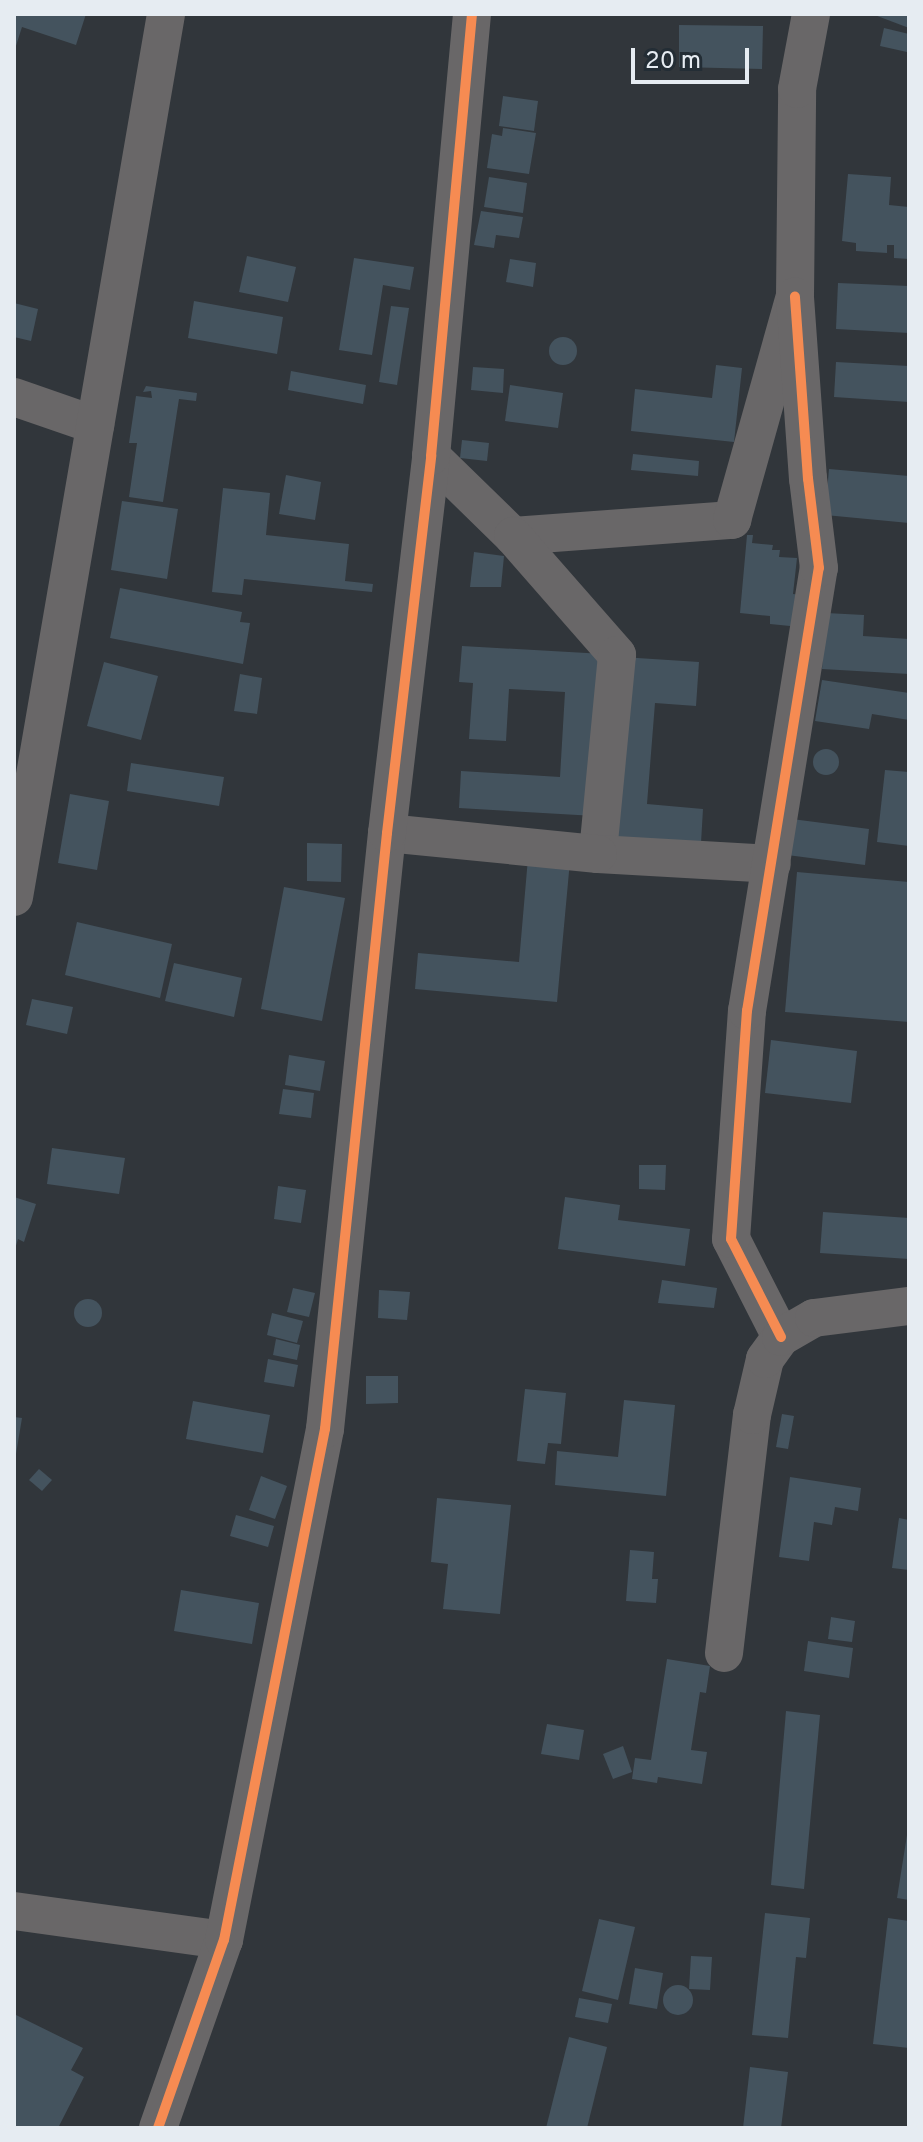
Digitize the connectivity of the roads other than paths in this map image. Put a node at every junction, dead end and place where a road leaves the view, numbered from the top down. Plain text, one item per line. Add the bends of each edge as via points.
1 (166, 14) edge
2 (472, 14) edge
3 (811, 14) edge
4 (795, 296) junction
5 (14, 397) edge
6 (95, 425) junction
7 (431, 456) junction
8 (513, 536) junction
9 (387, 833) junction
10 (598, 854) junction
11 (772, 864) junction
12 (14, 897) edge
13 (909, 1306) edge
14 (781, 1337) junction
15 (724, 1653) dead end
16 (14, 1911) edge
17 (224, 1940) junction
18 (158, 2128) edge

1 - 6 street
2 - 7 street
3 - 4 street via 797,89
4 - 8 street via 732,520
4 - 11 street via 819,568
5 - 6 street
6 - 12 street
7 - 8 street
7 - 9 street
8 - 10 street via 617,655
9 - 10 street
9 - 17 street via 325,1429
10 - 11 street
11 - 14 street via 747,1011 731,1239
13 - 14 street via 814,1318
14 - 15 street via 765,1359 752,1415
16 - 17 street
17 - 18 street

